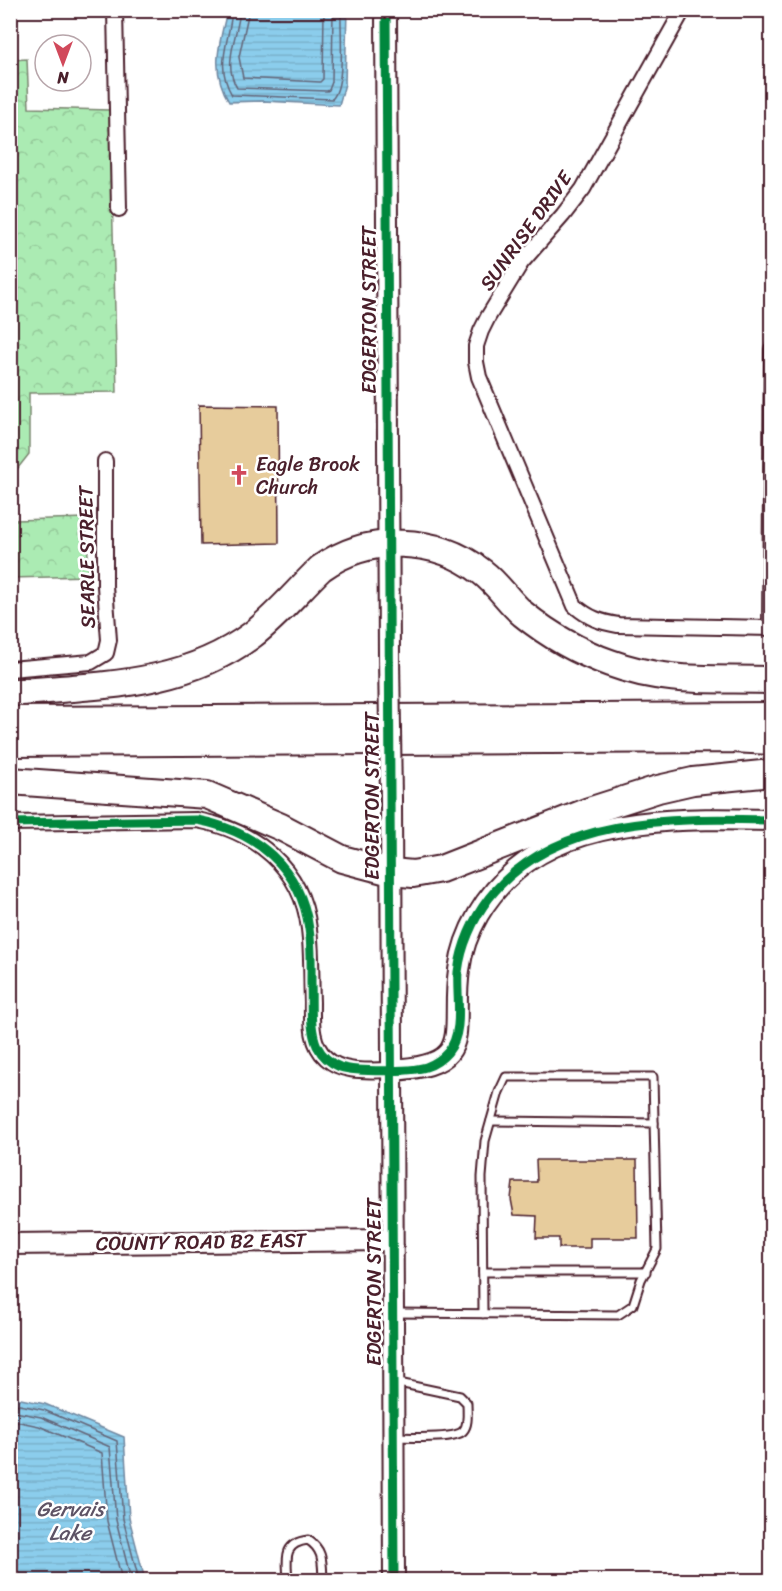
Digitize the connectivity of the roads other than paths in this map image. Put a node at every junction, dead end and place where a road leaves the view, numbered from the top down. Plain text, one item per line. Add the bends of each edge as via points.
1 (115, 10) edge
2 (386, 10) edge
3 (683, 10) edge
4 (119, 209) dead end
5 (771, 349) edge
6 (105, 461) dead end
7 (388, 544) junction
8 (771, 628) edge
9 (10, 669) edge
10 (771, 681) edge
11 (10, 693) edge
12 (771, 716) edge
13 (10, 720) edge
14 (771, 741) edge
15 (10, 742) edge
16 (771, 773) edge
17 (10, 781) edge
18 (771, 820) edge
19 (10, 823) edge
20 (391, 872) junction
21 (391, 1070) junction
22 (491, 1121) junction
23 (654, 1123) junction
24 (392, 1240) junction
25 (10, 1244) edge
26 (483, 1272) junction
27 (646, 1272) junction
28 (392, 1313) junction
29 (483, 1314) junction
30 (393, 1382) junction
31 (393, 1437) junction
32 (288, 1581) edge
33 (323, 1581) edge
34 (394, 1581) edge

1 - 4 street
2 - 7 street, EDGERTON STREET
3 - 8 street, SUNRISE DRIVE via 583,189 521,263 488,317 480,331 476,362 575,606 599,622 618,625
5 - 8 street
6 - 9 street, SEARLE STREET via 109,640 106,653 91,662
7 - 10 highway via 425,546 465,560 483,572 531,620 581,651 610,663 670,678
7 - 11 highway via 352,550 334,559 253,634 204,663 149,680
7 - 20 street, EDGERTON STREET, bridge
12 - 13 highway
14 - 15 highway
16 - 20 highway via 693,781 658,789 589,811 441,869 413,874
17 - 20 highway via 207,795 342,859
18 - 21 street via 677,820 624,826 582,836 535,857 498,886 470,930 459,970 458,1030 450,1049 435,1064
19 - 21 street via 197,820 237,831 256,842 286,870 304,907 310,938 312,1028 319,1049 343,1068
20 - 21 street, EDGERTON STREET
21 - 24 street, EDGERTON STREET
22 - 23 lane
22 - 23 lane via 506,1077 653,1077
22 - 26 lane via 482,1177
23 - 27 lane via 657,1249
24 - 25 street, COUNTY ROAD B2 EAST
24 - 28 street, EDGERTON STREET
26 - 27 lane
26 - 29 lane
27 - 29 lane via 633,1305 618,1315
28 - 29 lane
28 - 30 street, EDGERTON STREET
30 - 31 street, EDGERTON STREET
30 - 31 lane via 460,1396 467,1403 467,1423 463,1431 453,1436
31 - 34 street, EDGERTON STREET
32 - 33 lane via 288,1552 298,1541 308,1540 318,1546

